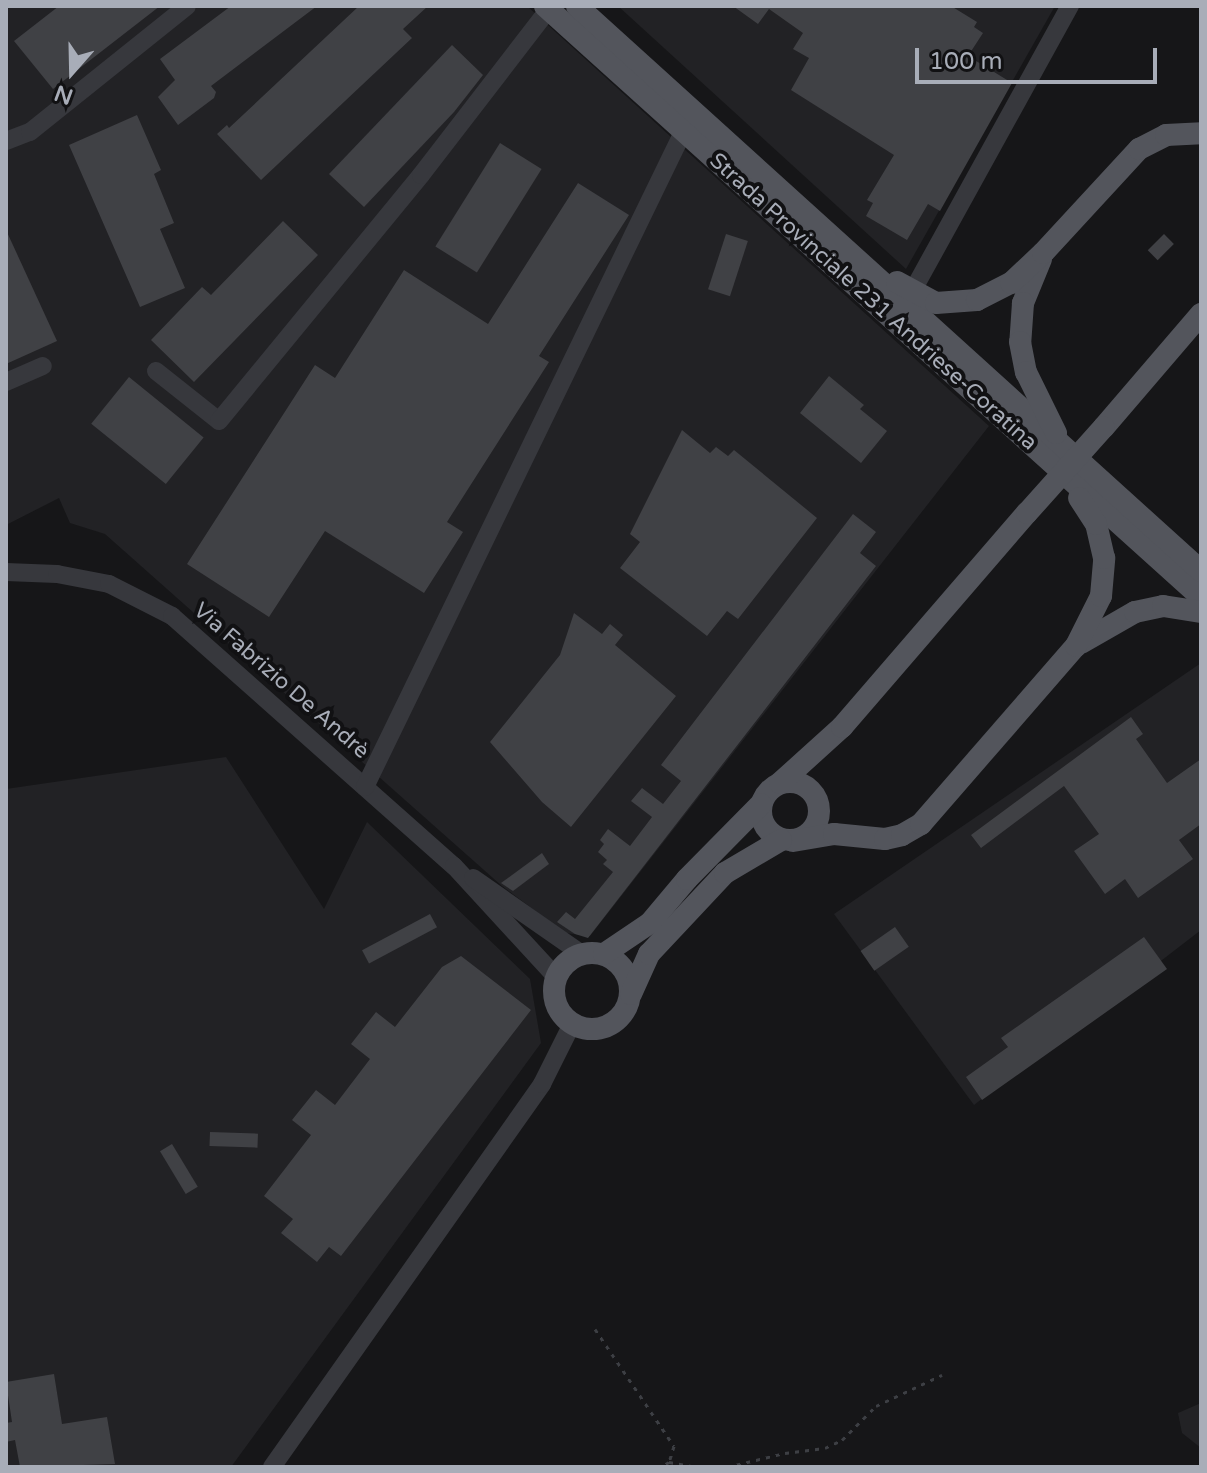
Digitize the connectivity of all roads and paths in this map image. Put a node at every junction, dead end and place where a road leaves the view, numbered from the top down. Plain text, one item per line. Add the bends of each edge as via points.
1 (187, 6) edge
2 (577, 6) edge
3 (1070, 6) edge
4 (547, 8) edge
5 (683, 132) junction
6 (1200, 133) edge
7 (6, 141) edge
8 (832, 238) junction
9 (1043, 253) junction
10 (912, 292) junction
11 (1201, 314) edge
12 (43, 366) dead end
13 (156, 371) dead end
14 (6, 382) edge
15 (1061, 445) junction
16 (1036, 449) junction
17 (1201, 571) edge
18 (6, 572) edge
19 (1201, 597) edge
20 (1201, 612) edge
21 (1076, 646) junction
22 (842, 727) junction
23 (780, 783) junction
24 (365, 787) junction
25 (813, 797) junction
26 (761, 804) junction
27 (867, 836) junction
28 (787, 840) junction
29 (454, 866) junction
30 (593, 954) junction
31 (556, 977) junction
32 (631, 994) junction
33 (572, 1024) junction
34 (595, 1329) dead end
35 (942, 1375) dead end
36 (669, 1462) junction
37 (272, 1467) edge
38 (661, 1467) edge
39 (697, 1467) edge
40 (727, 1467) edge

1 - 7 street via 30,132
2 - 8 main road, Strada Provinciale 231 Andriese-Coratina
3 - 10 street
4 - 5 main road, Strada Provinciale 231 Andriese-Coratina
4 - 13 street via 421,175 219,421
5 - 16 main road, Strada Provinciale 231 Andriese-Coratina
5 - 24 street
6 - 9 main road via 1166,135 1139,149
8 - 10 main road
8 - 15 main road, Strada Provinciale 231 Andriese-Coratina
9 - 10 main road via 1011,283 977,300 945,305
9 - 15 main road via 1023,303 1020,342 1026,372
11 - 22 main road, bridge
12 - 14 street
15 - 17 main road, Strada Provinciale 231 Andriese-Coratina
16 - 19 main road, Strada Provinciale 231 Andriese-Coratina
16 - 21 main road via 1083,503 1096,524 1104,558 1101,596
18 - 24 street, Via Fabrizio De Andrè via 109,584 172,616
20 - 21 main road via 1163,606 1135,612
21 - 27 main road via 921,824 885,839
22 - 23 main road
22 - 25 main road
23 - 25 main road via 790,782
23 - 26 main road
24 - 29 street, Via Fabrizio De Andrè
25 - 27 main road
25 - 28 main road via 816,824 811,832
26 - 28 main road via 763,825
26 - 30 main road via 650,923
27 - 28 main road
28 - 32 main road via 725,873 649,954
29 - 30 street
29 - 31 street
30 - 31 main road via 566,962
30 - 32 main road via 625,970
31 - 33 main road via 556,1003
32 - 33 main road via 620,1018 610,1025 584,1029
33 - 37 street via 542,1084
34 - 36 path via 674,1446
35 - 40 path via 876,1406 842,1440 825,1448
36 - 38 path
36 - 39 path

